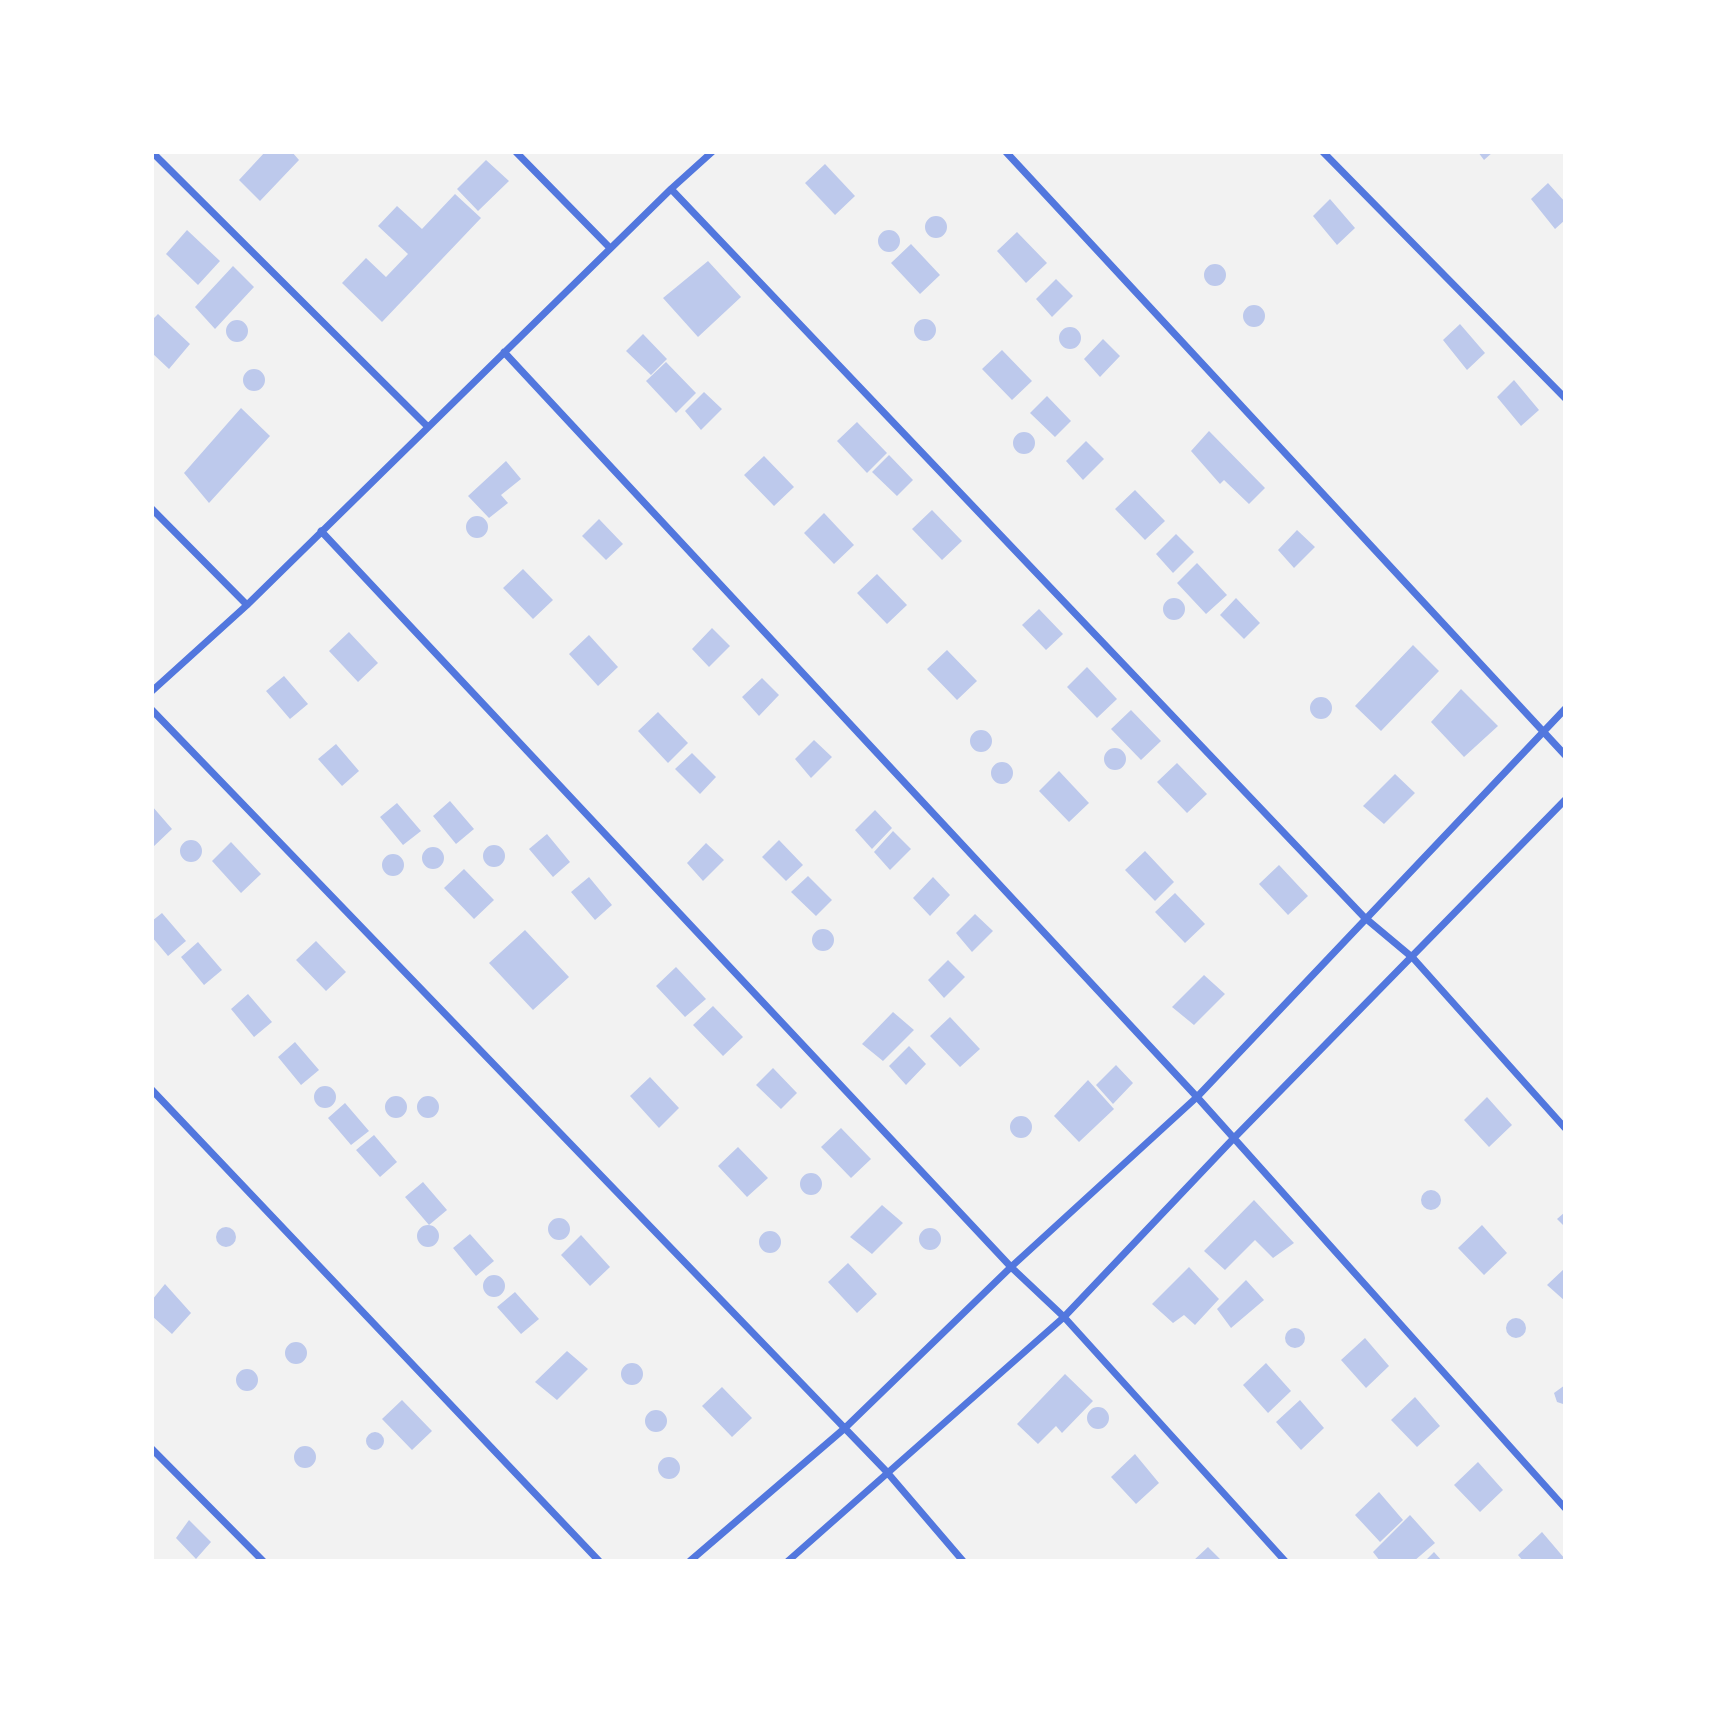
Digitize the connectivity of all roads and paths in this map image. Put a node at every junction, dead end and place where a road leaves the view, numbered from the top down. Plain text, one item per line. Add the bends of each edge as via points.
1 (152, 152) edge
2 (516, 152) edge
3 (712, 152) edge
4 (1006, 152) edge
5 (1323, 152) edge
6 (671, 189) junction
7 (611, 248) junction
8 (504, 352) junction
9 (1565, 398) edge
10 (428, 426) junction
11 (152, 509) edge
12 (321, 531) junction
13 (247, 605) junction
14 (152, 691) edge
15 (1565, 709) edge
16 (152, 710) edge
17 (1542, 731) junction
18 (1565, 755) edge
19 (1565, 800) edge
20 (1364, 918) junction
21 (1413, 958) junction
22 (152, 1090) edge
23 (1196, 1097) junction
24 (1565, 1128) edge
25 (1233, 1139) junction
26 (1012, 1267) junction
27 (1064, 1317) junction
28 (845, 1428) junction
29 (152, 1449) edge
30 (886, 1471) junction
31 (1565, 1508) edge
32 (263, 1561) edge
33 (599, 1561) edge
34 (690, 1561) edge
35 (788, 1561) edge
36 (963, 1561) edge
37 (1285, 1561) edge

1 - 10 street
2 - 7 street
3 - 6 street
4 - 17 street
5 - 9 street
6 - 7 street
6 - 20 street
7 - 8 street
8 - 10 street
8 - 23 street
10 - 12 street
11 - 13 street
12 - 13 street
12 - 26 street
13 - 14 street
15 - 17 street
16 - 28 street
17 - 18 street
17 - 20 street
19 - 21 street
20 - 21 street
20 - 23 street
21 - 24 street
21 - 25 street
22 - 33 street
23 - 25 street
23 - 26 street
25 - 27 street
25 - 31 street
26 - 27 street
26 - 28 street
27 - 30 street
27 - 37 street
28 - 30 street
28 - 34 street
29 - 32 street
30 - 35 street
30 - 36 street

